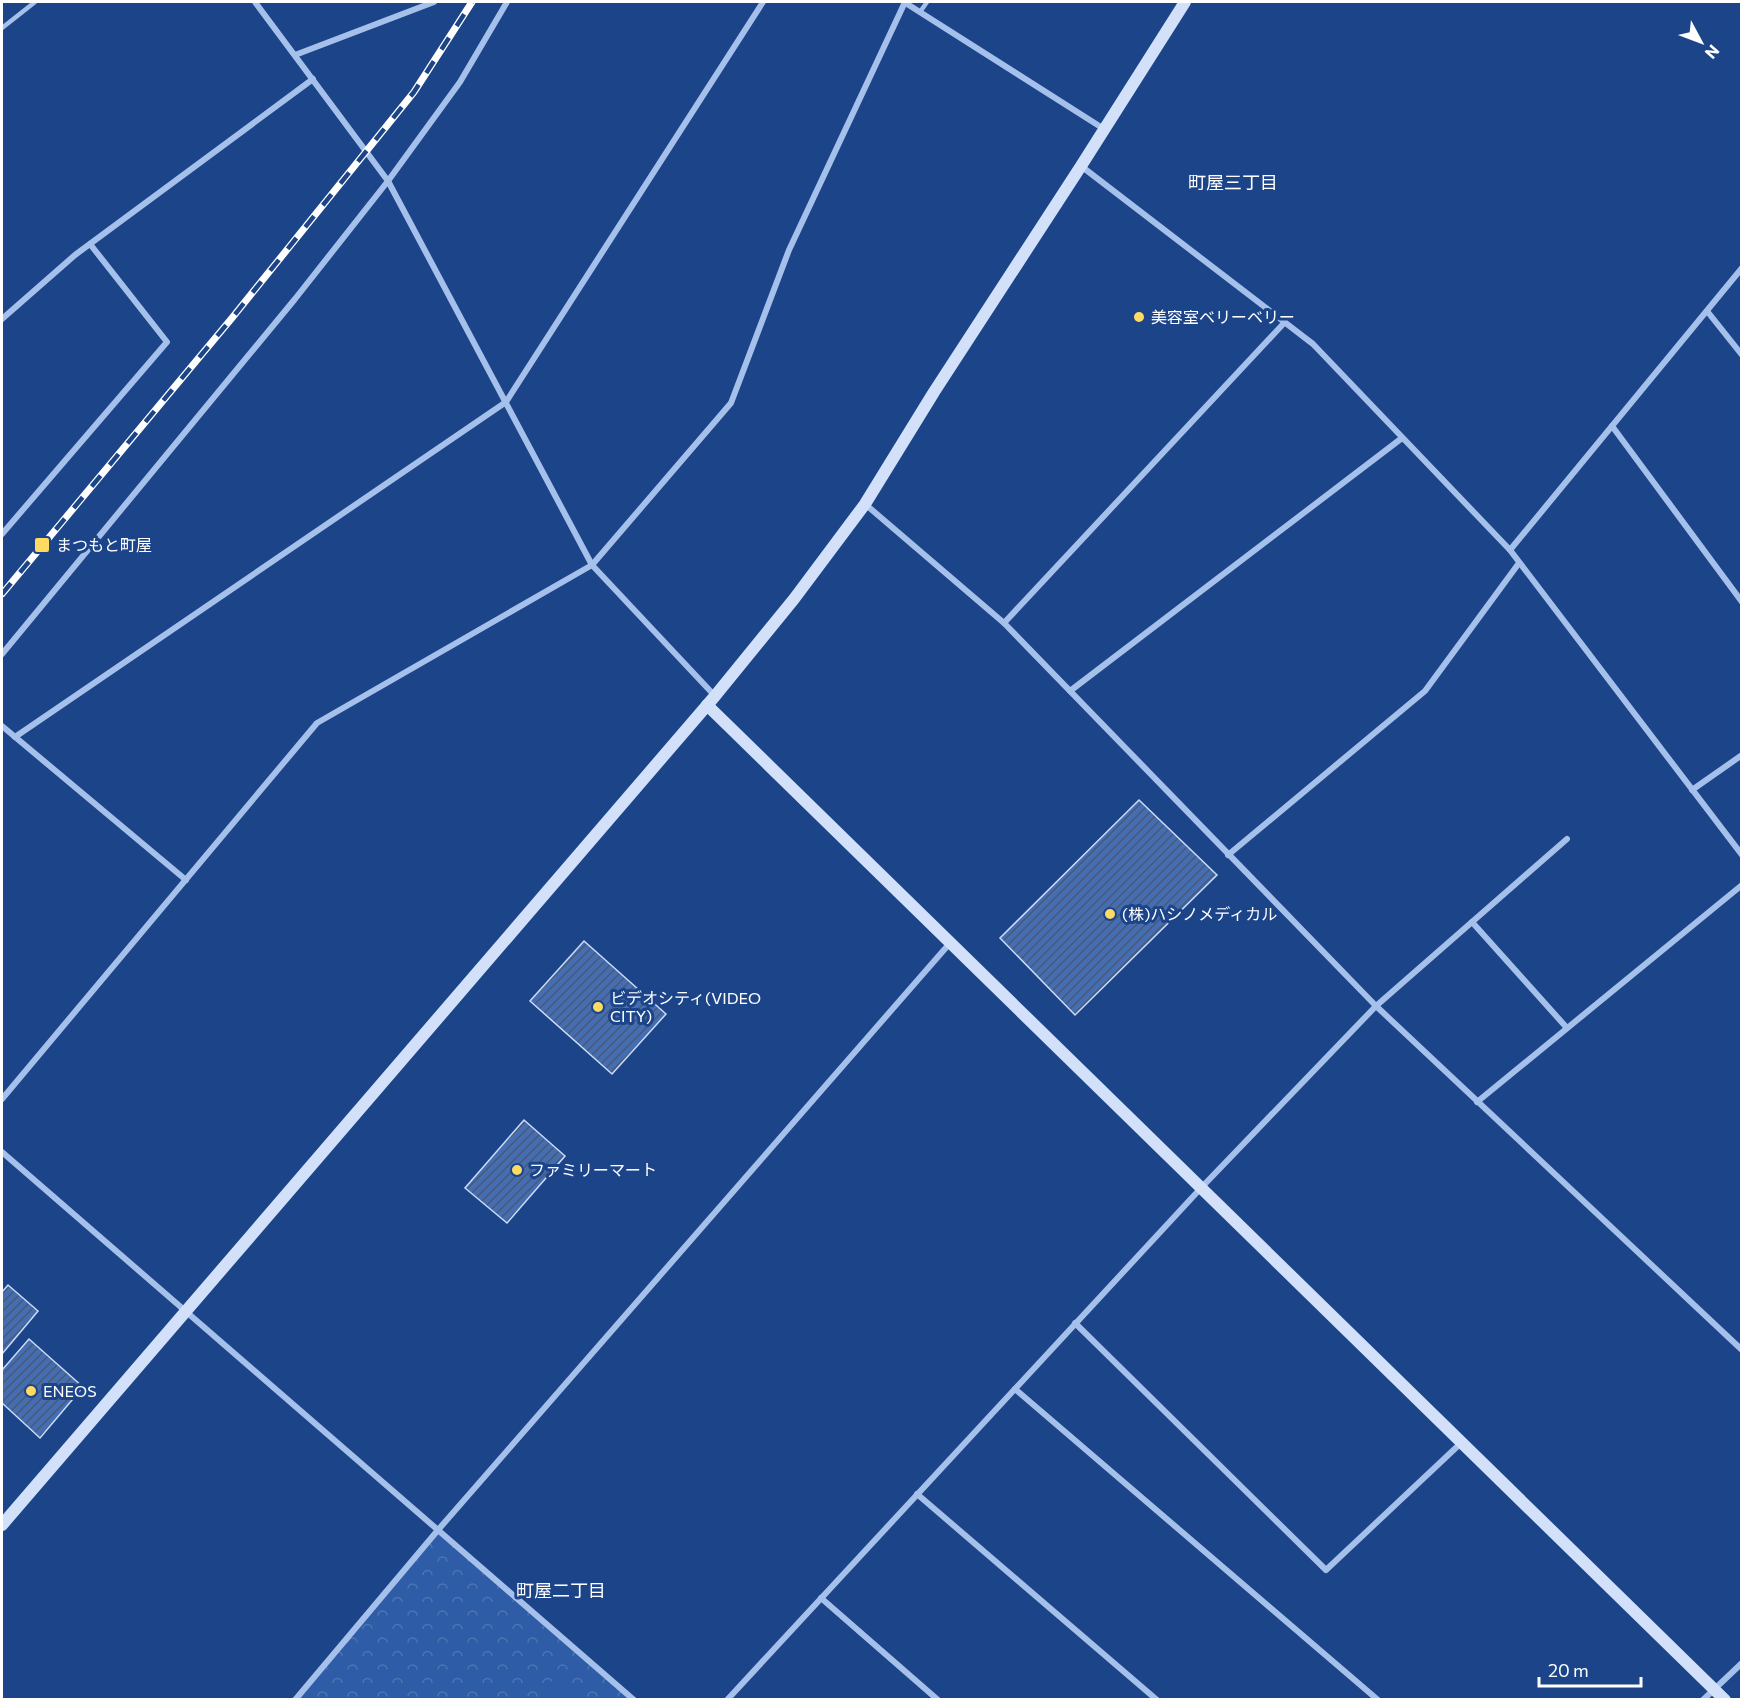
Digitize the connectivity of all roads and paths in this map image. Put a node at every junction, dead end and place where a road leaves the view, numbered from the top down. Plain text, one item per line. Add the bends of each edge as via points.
1 (35, 2) edge
2 (255, 2) edge
3 (434, 2) edge
4 (507, 2) edge
5 (755, 2) edge
6 (763, 2) edge
7 (905, 2) edge
8 (927, 2) edge
9 (1185, 2) edge
10 (758, 9) junction
11 (920, 12) junction
12 (2, 28) edge
13 (295, 55) junction
14 (313, 80) junction
15 (1104, 129) junction
16 (1081, 166) junction
17 (388, 181) junction
18 (90, 244) junction
19 (1742, 268) edge
20 (1707, 311) junction
21 (2, 319) edge
22 (1285, 322) junction
23 (1742, 355) edge
24 (506, 402) junction
25 (1612, 426) junction
26 (1402, 438) junction
27 (865, 504) junction
28 (2, 534) edge
29 (1510, 550) junction
30 (1519, 562) junction
31 (592, 565) junction
32 (1742, 602) edge
33 (1004, 623) junction
34 (2, 654) edge
35 (1070, 691) junction
36 (711, 701) junction
37 (2, 726) edge
38 (15, 737) junction
39 (1742, 755) edge
40 (1692, 790) junction
41 (1567, 839) dead end
42 (1228, 855) junction
43 (1742, 855) edge
44 (186, 880) junction
45 (1742, 885) edge
46 (1472, 922) junction
47 (950, 943) junction
48 (1376, 1006) junction
49 (1567, 1028) junction
50 (2, 1099) edge
51 (1477, 1102) junction
52 (2, 1152) edge
53 (1200, 1188) junction
54 (185, 1311) junction
55 (1075, 1323) junction
56 (1742, 1350) edge
57 (1015, 1389) junction
58 (1462, 1442) junction
59 (917, 1494) junction
60 (2, 1525) edge
61 (438, 1530) junction
62 (821, 1598) junction
63 (1742, 1663) edge
64 (1714, 1689) junction
65 (294, 1700) edge
66 (634, 1700) edge
67 (727, 1700) edge
68 (938, 1700) edge
69 (1157, 1700) edge
70 (1378, 1700) edge
71 (1703, 1700) edge
72 (1725, 1700) edge

1 - 12 lane
2 - 13 street
3 - 13 street
4 - 17 street via 460,82
5 - 10 lane
6 - 10 street
7 - 11 street
7 - 31 street via 789,250 731,403
8 - 11 lane
9 - 15 street
10 - 24 street
11 - 15 street
13 - 14 street
14 - 17 street
14 - 18 street
15 - 16 street
16 - 22 street
16 - 27 street
17 - 24 street
17 - 34 street
18 - 21 street
18 - 28 street via 167,342
19 - 20 street
20 - 23 street
20 - 25 street
22 - 26 street via 1312,344
22 - 33 street
24 - 31 street
24 - 38 street
25 - 29 street
25 - 32 street
26 - 29 street
26 - 35 street
27 - 33 street
27 - 36 street
29 - 30 street
30 - 40 street
30 - 42 street via 1425,691
31 - 36 street
31 - 44 street via 317,723
33 - 35 street
35 - 42 street
36 - 47 street
36 - 54 street
37 - 38 street
38 - 44 street
39 - 40 street
40 - 43 street
41 - 46 street
42 - 48 street
44 - 50 street
45 - 49 street
46 - 48 street
46 - 49 street
47 - 53 street
47 - 61 street
48 - 51 street
48 - 53 street
49 - 51 street
51 - 56 street
52 - 54 street
53 - 55 street
53 - 58 street
54 - 60 street
54 - 61 street
55 - 57 street
55 - 58 street via 1326,1570
57 - 59 street
57 - 70 street
58 - 64 street
59 - 62 street
59 - 69 street
61 - 65 street
61 - 66 street
62 - 67 street
62 - 68 street
63 - 64 street
64 - 71 street
64 - 72 street

